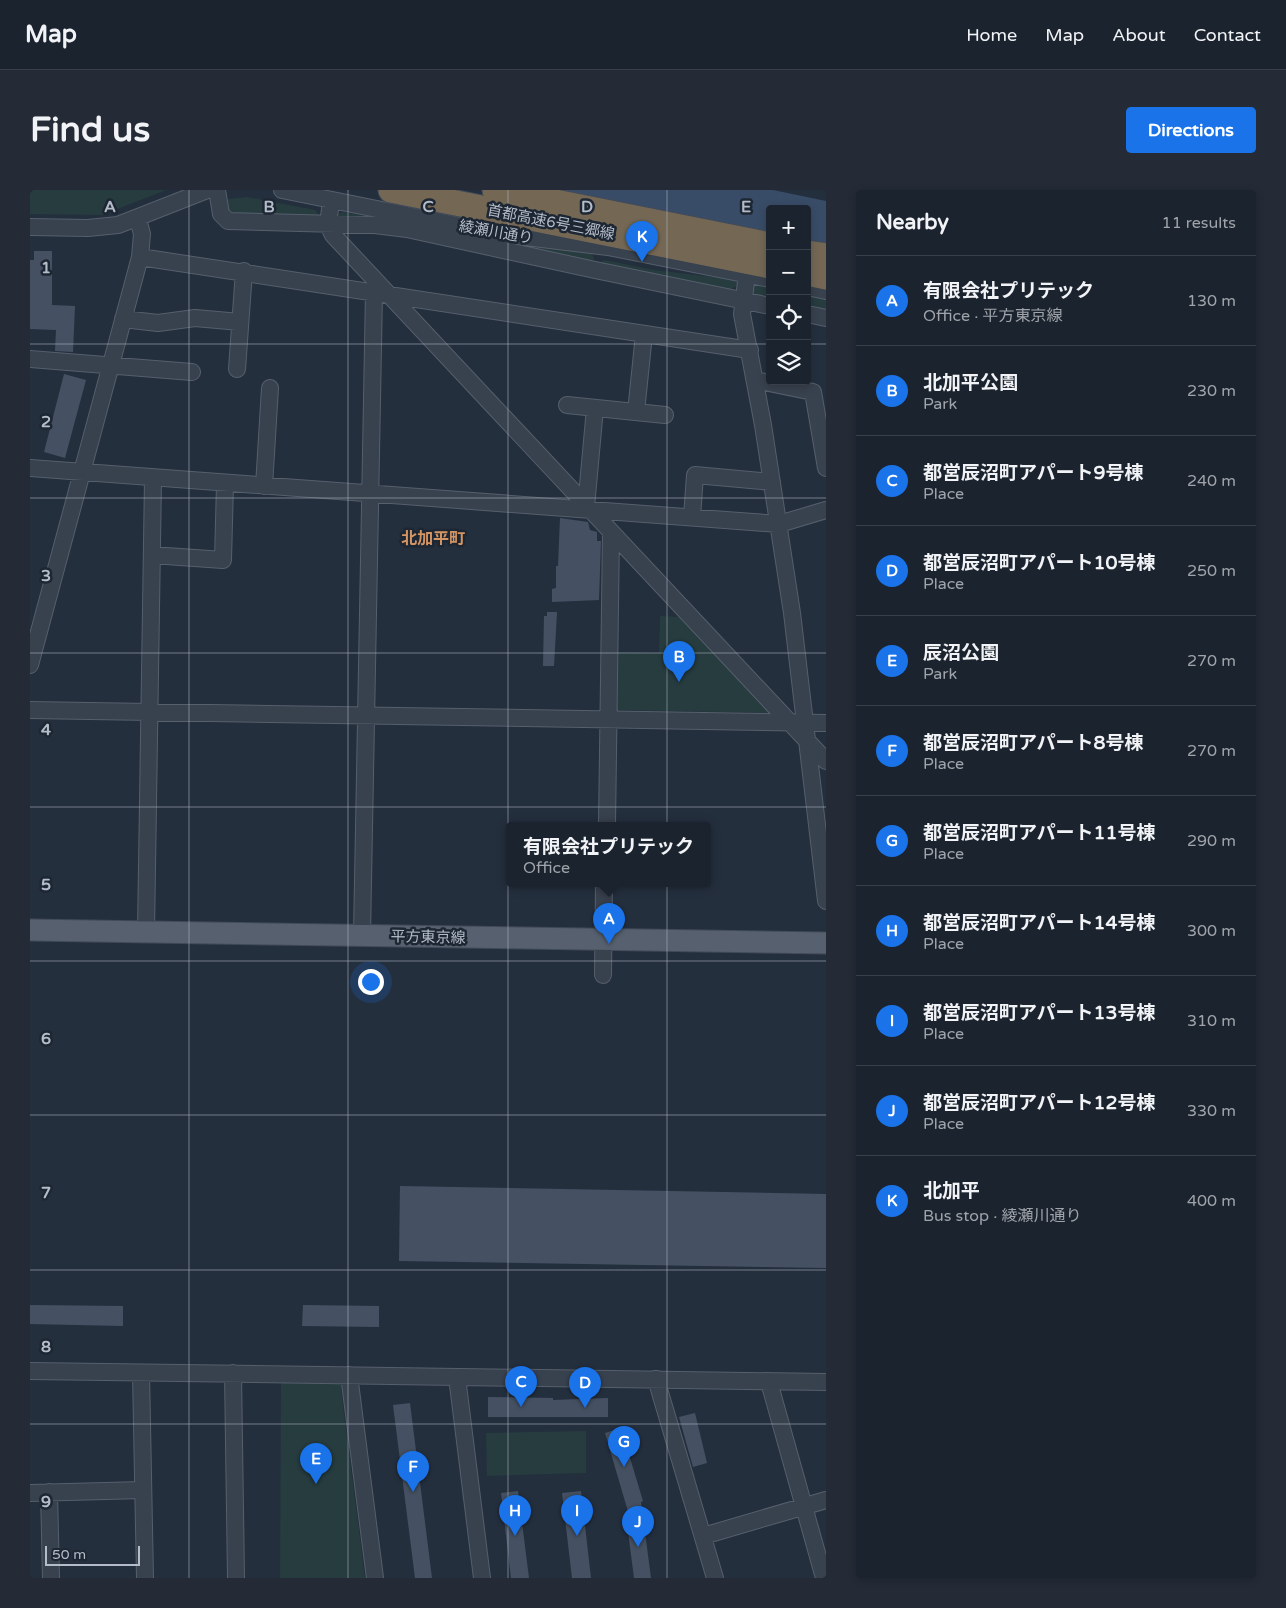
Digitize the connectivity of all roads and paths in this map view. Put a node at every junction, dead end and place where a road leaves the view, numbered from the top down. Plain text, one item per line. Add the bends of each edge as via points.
1 (217, 190) edge
2 (282, 190) edge
3 (390, 190) edge
4 (495, 190) edge
5 (202, 191) edge
6 (331, 200) junction
7 (138, 219) junction
8 (328, 225) junction
9 (30, 227) edge
10 (766, 244) edge
11 (811, 254) edge
12 (826, 256) edge
13 (140, 257) junction
14 (758, 270) edge
15 (244, 271) junction
16 (811, 274) edge
17 (826, 277) edge
18 (811, 288) edge
19 (826, 291) edge
20 (382, 293) junction
21 (743, 300) junction
22 (766, 305) edge
23 (811, 315) edge
24 (826, 318) edge
25 (123, 319) junction
26 (240, 322) junction
27 (644, 334) junction
28 (750, 350) junction
29 (30, 358) edge
30 (110, 364) junction
31 (237, 369) dead end
32 (192, 372) dead end
33 (755, 380) junction
34 (270, 388) dead end
35 (567, 406) dead end
36 (595, 408) junction
37 (636, 412) junction
38 (665, 415) dead end
39 (30, 468) edge
40 (826, 468) edge
41 (81, 473) junction
42 (153, 479) junction
43 (772, 482) junction
44 (225, 484) junction
45 (264, 486) junction
46 (371, 494) junction
47 (589, 509) junction
48 (826, 510) edge
49 (692, 517) junction
50 (779, 524) junction
51 (611, 533) junction
52 (152, 555) junction
53 (33, 644) edge
54 (30, 666) edge
55 (30, 710) edge
56 (150, 712) junction
57 (368, 715) junction
58 (609, 719) junction
59 (797, 722) junction
60 (826, 723) edge
61 (809, 743) junction
62 (826, 761) edge
63 (607, 822) edge
64 (604, 887) edge
65 (826, 901) edge
66 (30, 930) edge
67 (146, 932) junction
68 (362, 935) junction
69 (603, 940) junction
70 (826, 943) edge
71 (603, 975) dead end
72 (30, 1370) edge
73 (141, 1373) junction
74 (233, 1373) junction
75 (350, 1375) junction
76 (457, 1380) junction
77 (769, 1382) junction
78 (826, 1382) edge
79 (657, 1383) junction
80 (143, 1490) junction
81 (49, 1492) junction
82 (30, 1493) edge
83 (826, 1500) edge
84 (804, 1506) junction
85 (702, 1536) junction
86 (51, 1578) edge
87 (145, 1578) edge
88 (236, 1578) edge
89 (374, 1578) edge
90 (482, 1578) edge
91 (715, 1578) edge
92 (824, 1578) edge

1 - 8 street via 221,214 228,221
2 - 6 street, 綾瀬川通り
3 - 14 highway, 首都高速6号三郷線
4 - 10 highway, 首都高速6号三郷線
5 - 7 street
6 - 8 street
6 - 14 street, 綾瀬川通り via 501,234
7 - 9 street via 88,228
7 - 13 street via 142,234
8 - 20 street
8 - 21 street via 407,229
11 - 12 highway
13 - 15 street
13 - 25 street
14 - 21 street
15 - 20 street
15 - 26 street
16 - 17 highway
18 - 19 street
20 - 27 street
20 - 46 street
20 - 47 street
21 - 22 street
21 - 28 street via 742,314
23 - 24 street
25 - 26 street via 168,323 184,317
25 - 30 street
26 - 31 street
27 - 28 street
27 - 37 street
28 - 33 street
29 - 30 street
30 - 32 street
30 - 41 street
33 - 40 street via 813,392
33 - 43 street
34 - 45 street
35 - 36 street
36 - 37 street
36 - 47 street
37 - 38 street
39 - 41 street
41 - 42 street
41 - 53 street
42 - 44 street
42 - 52 street
43 - 49 street via 695,475
43 - 50 street
44 - 45 street
44 - 52 street via 222,560
45 - 46 street
46 - 47 street
46 - 57 street
47 - 49 street
47 - 51 street
48 - 50 street
49 - 50 street
50 - 59 street via 792,613
51 - 58 street
51 - 59 street
52 - 56 street
53 - 54 street
55 - 56 street
56 - 57 street
56 - 67 street
57 - 58 street
57 - 68 street
58 - 59 street
58 - 63 street
59 - 60 street
59 - 61 street
61 - 62 street
61 - 65 street
64 - 69 street
66 - 67 main road, 平方東京線
67 - 68 main road, 平方東京線
68 - 69 main road, 平方東京線
69 - 70 main road, 平方東京線
69 - 71 street
72 - 73 street
73 - 74 street
73 - 80 street
74 - 75 street
74 - 88 street
75 - 76 street
75 - 89 street
76 - 79 street
76 - 90 street
77 - 78 street
77 - 79 street
77 - 84 street
79 - 85 street
80 - 81 street
80 - 87 street
81 - 82 street
81 - 86 street
83 - 84 street
84 - 85 street
84 - 92 street
85 - 91 street

